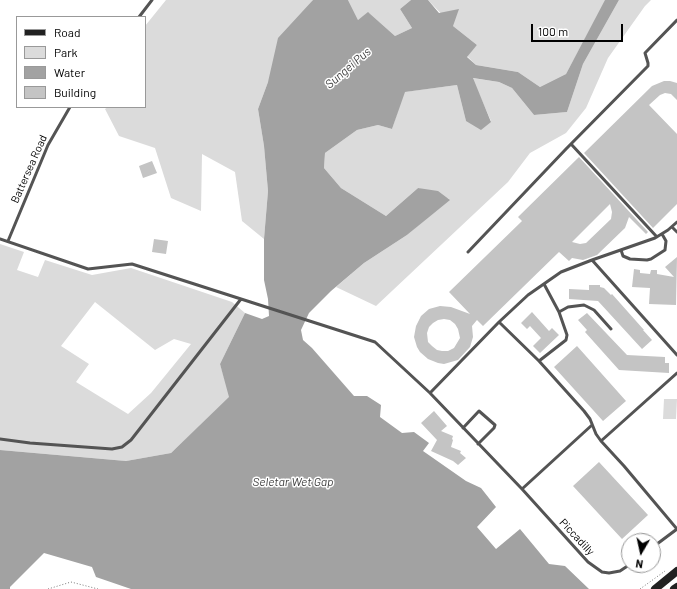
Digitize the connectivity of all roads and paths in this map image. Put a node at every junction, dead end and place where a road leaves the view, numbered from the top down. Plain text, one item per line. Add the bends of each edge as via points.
1 (152, 0) edge
2 (140, 16) edge
3 (677, 20) edge
4 (69, 108) edge
5 (571, 144) junction
6 (677, 222) edge
7 (672, 227) junction
8 (677, 232) edge
9 (662, 234) junction
10 (657, 237) junction
11 (0, 239) edge
12 (8, 241) junction
13 (621, 250) junction
14 (468, 252) dead end
15 (592, 260) junction
16 (544, 284) junction
17 (241, 299) junction
18 (559, 312) junction
19 (499, 322) junction
20 (611, 329) dead end
21 (677, 355) edge
22 (539, 361) junction
23 (677, 373) edge
24 (430, 393) junction
25 (592, 425) junction
26 (463, 428) junction
27 (0, 439) edge
28 (601, 441) junction
29 (478, 444) junction
30 (522, 489) junction
31 (677, 529) edge
32 (661, 541) edge
33 (621, 570) edge
34 (664, 571) dead end
35 (677, 571) edge
36 (677, 587) edge
37 (48, 589) edge
38 (98, 589) edge
39 (640, 589) edge
40 (655, 589) edge
41 (674, 589) edge

1 - 2 lane
3 - 5 lane via 645,53 648,66
4 - 12 lane, Battersea Road via 48,145
5 - 10 lane
5 - 14 lane
6 - 7 lane
7 - 8 lane
7 - 9 lane
9 - 10 lane
9 - 13 lane via 666,241 665,250 651,259 630,259 623,256
10 - 13 lane
11 - 12 lane, Piccadilly
12 - 17 lane, Piccadilly via 88,269 132,264
13 - 15 lane
15 - 16 lane via 561,272
15 - 21 lane
16 - 18 lane
16 - 19 lane
17 - 24 lane, Piccadilly via 375,342
17 - 27 lane via 131,440 122,447 112,450
18 - 20 lane via 568,307 584,305 594,310
18 - 22 lane via 566,330 566,340
19 - 22 lane
19 - 24 lane
22 - 25 lane via 584,411
23 - 28 lane
24 - 26 lane, Piccadilly
25 - 28 lane
25 - 30 lane
26 - 29 lane, Piccadilly
26 - 29 lane via 479,411 495,425
28 - 31 lane
29 - 30 lane, Piccadilly
30 - 33 lane, Piccadilly via 588,562 602,572
31 - 32 lane
34 - 39 path
35 - 40 street
36 - 41 street
37 - 38 path via 71,582

